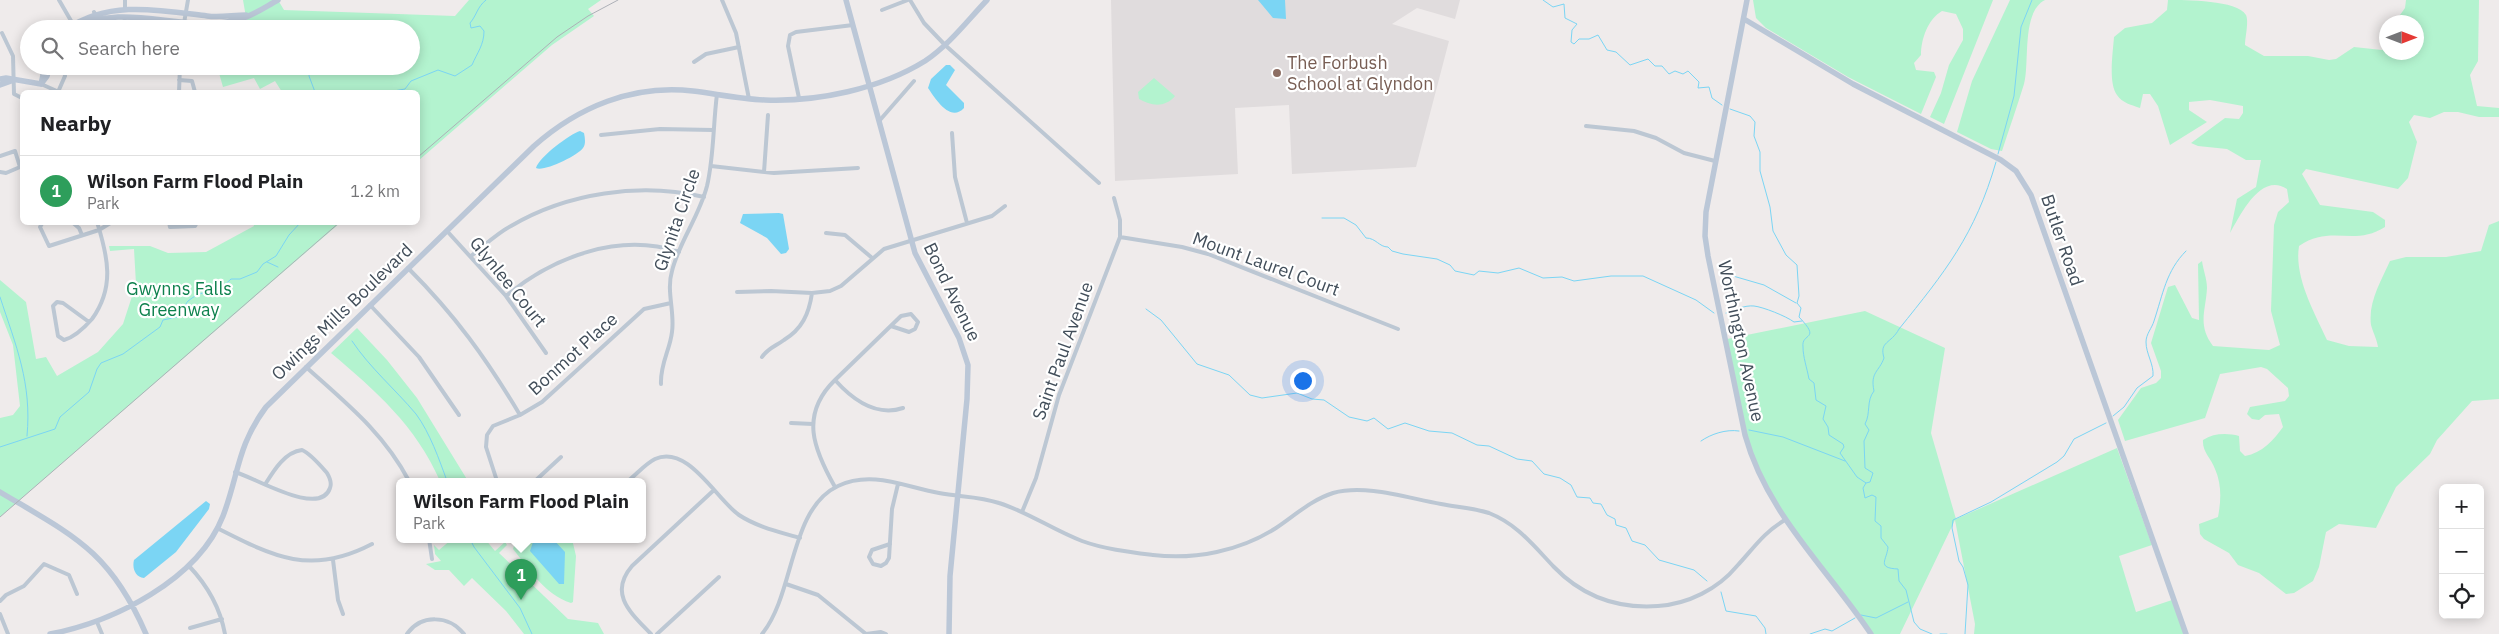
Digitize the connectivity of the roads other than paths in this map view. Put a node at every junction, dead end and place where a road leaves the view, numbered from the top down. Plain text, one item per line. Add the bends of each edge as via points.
1 (59, 0) edge
2 (188, 0) edge
3 (278, 0) edge
4 (722, 0) edge
5 (846, 0) edge
6 (909, 0) edge
7 (986, 0) edge
8 (1747, 0) edge
9 (125, 5) edge
10 (882, 10) dead end
11 (95, 14) junction
12 (186, 15) junction
13 (204, 18) joint
14 (1744, 19) junction
15 (70, 20) edge
16 (85, 20) edge
17 (99, 20) edge
18 (124, 20) edge
19 (185, 20) edge
20 (853, 25) junction
21 (2, 33) dead end
22 (946, 45) junction
23 (739, 47) junction
24 (694, 62) dead end
25 (42, 75) edge
26 (45, 75) edge
27 (65, 75) edge
28 (180, 75) edge
29 (0, 79) edge
30 (14, 80) junction
31 (180, 80) junction
32 (914, 81) dead end
33 (40, 84) junction
34 (0, 85) edge
35 (871, 86) junction
36 (54, 90) edge
37 (60, 90) edge
38 (179, 90) edge
39 (194, 90) edge
40 (717, 94) junction
41 (20, 97) edge
42 (799, 98) junction
43 (749, 99) junction
44 (768, 115) dead end
45 (880, 120) junction
46 (1586, 126) dead end
47 (713, 130) junction
48 (952, 133) dead end
49 (601, 135) dead end
50 (0, 156) edge
51 (1715, 161) junction
52 (711, 166) junction
53 (858, 168) dead end
54 (0, 172) edge
55 (764, 172) junction
56 (1099, 183) dead end
57 (704, 197) junction
58 (1114, 198) dead end
59 (1005, 206) dead end
60 (967, 223) junction
61 (41, 225) edge
62 (76, 225) edge
63 (98, 225) edge
64 (107, 225) edge
65 (170, 225) edge
66 (196, 225) edge
67 (99, 230) junction
68 (447, 231) junction
69 (826, 233) dead end
70 (82, 235) junction
71 (1120, 237) junction
72 (911, 241) junction
73 (679, 252) junction
74 (470, 256) junction
75 (872, 258) junction
76 (408, 268) junction
77 (737, 292) dead end
78 (812, 293) junction
79 (506, 296) junction
80 (671, 303) junction
81 (370, 305) junction
82 (89, 322) junction
83 (891, 326) junction
84 (1398, 329) dead end
85 (546, 352) dead end
86 (762, 357) dead end
87 (306, 368) junction
88 (835, 380) junction
89 (660, 384) dead end
90 (903, 408) dead end
91 (459, 415) dead end
92 (520, 415) junction
93 (791, 423) dead end
94 (813, 424) junction
95 (560, 458) dead end
96 (235, 472) junction
97 (407, 478) edge
98 (496, 478) edge
99 (538, 478) edge
100 (632, 478) edge
101 (266, 483) junction
102 (898, 484) junction
103 (836, 487) junction
104 (714, 490) junction
105 (0, 492) edge
106 (957, 496) junction
107 (1022, 512) junction
108 (1785, 520) junction
109 (217, 528) junction
110 (800, 538) junction
111 (430, 543) edge
112 (372, 544) dead end
113 (890, 544) junction
114 (432, 559) dead end
115 (333, 560) junction
116 (189, 566) junction
117 (719, 577) dead end
118 (786, 584) junction
119 (77, 594) dead end
120 (0, 601) edge
121 (133, 603) junction
122 (0, 614) edge
123 (343, 614) dead end
124 (222, 619) junction
125 (97, 622) junction
126 (190, 628) dead end
127 (8, 634) edge
128 (50, 634) edge
129 (102, 634) edge
130 (146, 634) edge
131 (225, 634) edge
132 (407, 634) edge
133 (464, 634) edge
134 (651, 634) edge
135 (657, 634) edge
136 (762, 634) edge
137 (866, 634) edge
138 (886, 634) edge
139 (949, 634) edge
140 (1871, 634) edge
141 (2186, 634) edge

1 - 15 street
2 - 12 street
3 - 13 main road via 248,15
4 - 23 street via 733,23
5 - 20 main road, Bond Avenue
6 - 10 street
6 - 22 street via 924,24
7 - 22 main road, Owings Mills Boulevard
8 - 14 main road
9 - 11 main road
9 - 12 main road
9 - 18 street
11 - 16 main road
11 - 17 street
12 - 13 main road
12 - 19 street
14 - 51 main road, Worthington Avenue
14 - 141 main road, Butler Road via 1853,84 2001,160 2020,176 2031,194
20 - 35 main road, Bond Avenue
20 - 42 street via 790,35 788,46
21 - 30 street via 13,56
22 - 35 main road, Owings Mills Boulevard via 908,71
22 - 56 street
23 - 24 street via 706,54
23 - 43 street
25 - 33 main road
26 - 33 main road
27 - 37 street
28 - 31 street
29 - 30 main road
30 - 33 main road
30 - 34 main road
30 - 41 street via 14,94
31 - 38 street
31 - 39 street via 192,81
32 - 45 street
33 - 36 street
35 - 42 main road, Owings Mills Boulevard
35 - 45 main road, Bond Avenue
40 - 43 main road, Owings Mills Boulevard
40 - 47 street, Glynita Circle
40 - 68 main road, Owings Mills Boulevard via 680,90 640,92 602,102 579,113 534,146
42 - 43 main road, Owings Mills Boulevard
44 - 55 street
45 - 72 main road, Bond Avenue
46 - 51 street via 1634,131 1684,153
47 - 49 street via 667,128
47 - 52 street, Glynita Circle
48 - 60 street via 955,177
50 - 54 street via 15,151 20,167
51 - 108 main road, Worthington Avenue via 1705,220 1708,256 1749,448 1763,482
52 - 55 street
52 - 57 street, Glynita Circle
53 - 55 street
57 - 73 street, Glynita Circle
57 - 74 street via 648,189 574,200 522,220
58 - 71 street, Saint Paul Avenue via 1120,220
59 - 60 street via 992,216
60 - 72 street
61 - 70 street via 49,246
62 - 70 street
63 - 67 street
64 - 67 street
65 - 66 street
67 - 70 street
67 - 82 street via 108,258 108,283
68 - 74 street, Glynlee Court
68 - 76 main road, Owings Mills Boulevard
69 - 75 street via 845,235
71 - 84 street, Mount Laurel Court via 1195,250
71 - 107 street, Saint Paul Avenue via 1059,394 1036,478
72 - 75 street via 884,249
72 - 106 main road, Bond Avenue via 920,266 959,338 968,365
73 - 79 street via 635,244 581,254 542,270
73 - 80 street, Glynita Circle via 670,276
74 - 79 street, Glynlee Court
75 - 78 street via 841,286
76 - 81 main road, Owings Mills Boulevard
76 - 92 street via 466,330
77 - 78 street
78 - 86 street via 809,312 803,323
79 - 85 street, Glynlee Court
80 - 89 street, Glynita Circle via 672,331 662,361
80 - 92 street, Bonmot Place via 651,306 638,314 552,394
81 - 87 main road, Owings Mills Boulevard
81 - 91 street via 419,357
82 - 82 street via 68,339 59,339 53,306 57,302 63,303
83 - 83 street via 906,313 914,315 918,322 909,332
83 - 88 street
87 - 96 main road, Owings Mills Boulevard via 259,416 242,448
87 - 97 street via 388,445
88 - 90 street via 850,396 865,405 892,410
88 - 94 street via 818,404
92 - 98 street, Bonmot Place via 493,426 487,435 486,447
93 - 94 street
94 - 103 street via 819,457
95 - 99 street
96 - 101 street
96 - 109 main road, Owings Mills Boulevard
100 - 104 street via 660,457 671,457 688,464
101 - 101 street via 296,498 307,499 324,495 331,482 328,474 302,450 289,455
102 - 103 street via 866,478
102 - 106 street
102 - 113 street via 892,509
103 - 110 street via 814,507
104 - 110 street via 745,519
104 - 134 street via 624,577 624,604
105 - 121 main road via 84,543 114,575
106 - 107 street via 991,500
106 - 139 main road, Bond Avenue
107 - 108 street via 1064,534 1097,546 1154,555 1188,556 1225,550 1254,539 1313,501 1333,493 1355,490 1378,493 1490,514 1523,533 1577,587 1610,602 1645,607 1681,602 1716,585 1764,535
108 - 140 main road, Worthington Avenue
109 - 115 street via 283,558 312,562
109 - 116 main road, Owings Mills Boulevard
110 - 118 street
111 - 114 street
112 - 115 street
113 - 113 street via 888,561 881,566 873,564 872,550
115 - 123 street
116 - 121 main road, Owings Mills Boulevard via 168,583
116 - 124 street via 206,587
117 - 135 street
118 - 136 street via 776,614
118 - 137 street via 818,595
119 - 120 street via 69,575 44,564 29,582
121 - 125 main road, Owings Mills Boulevard
121 - 130 main road
122 - 127 street
124 - 126 street
124 - 131 street
125 - 128 main road, Owings Mills Boulevard
125 - 129 street
132 - 133 street via 420,622 437,619 455,624
137 - 138 street

